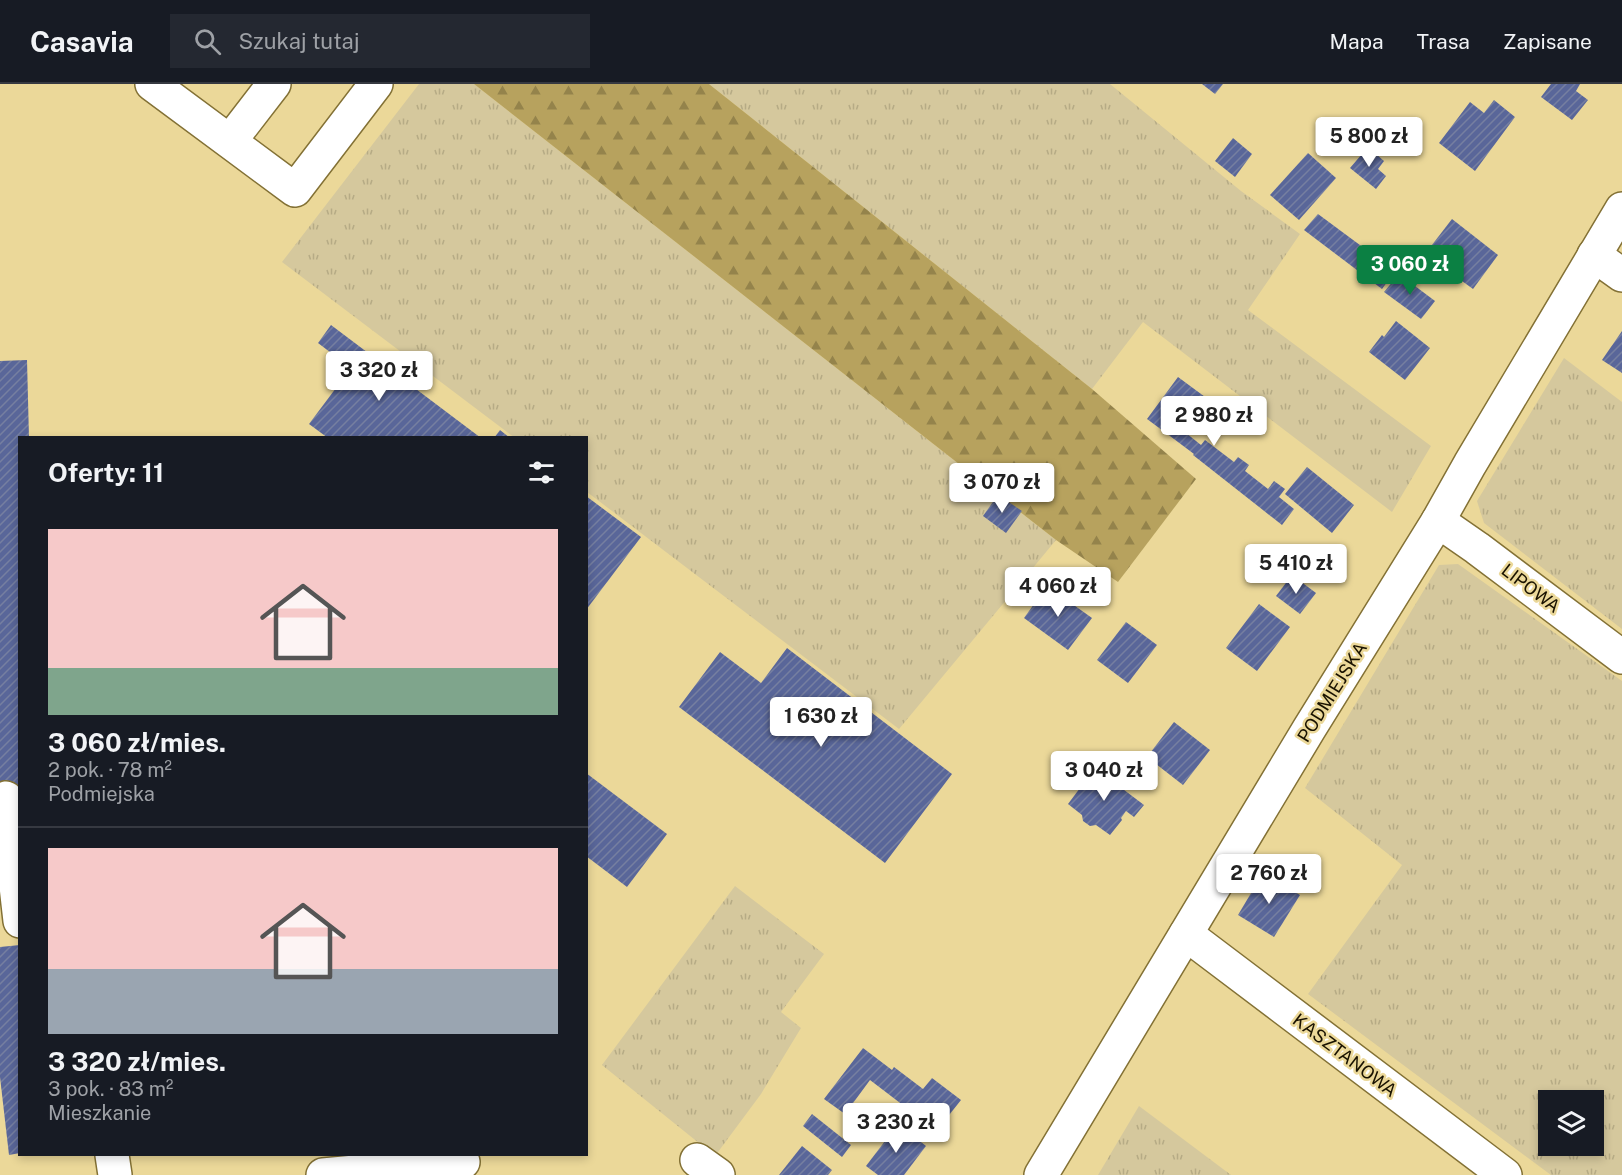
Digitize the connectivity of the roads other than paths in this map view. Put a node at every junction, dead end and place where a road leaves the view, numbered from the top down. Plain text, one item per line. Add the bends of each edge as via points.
1 (152, 84) edge
2 (274, 84) edge
3 (376, 84) edge
4 (230, 141) junction
5 (1622, 209) edge
6 (1594, 255) junction
7 (1622, 275) edge
8 (1438, 521) junction
9 (1622, 657) edge
10 (6, 798) dead end
11 (17, 873) edge
12 (18, 889) edge
13 (1186, 934) junction
14 (112, 1156) edge
15 (448, 1160) edge
16 (115, 1175) edge
17 (323, 1175) edge
18 (1041, 1175) edge
19 (1505, 1175) edge

1 - 4 street
2 - 4 street
3 - 4 street via 295,190
5 - 6 street, PODMIEJSKA
6 - 7 street
6 - 8 street, PODMIEJSKA
8 - 9 street, LIPOWA
8 - 13 street, PODMIEJSKA
10 - 11 street
11 - 12 street
13 - 18 street, PODMIEJSKA
13 - 19 street, KASZTANOWA
14 - 16 street
15 - 17 street

